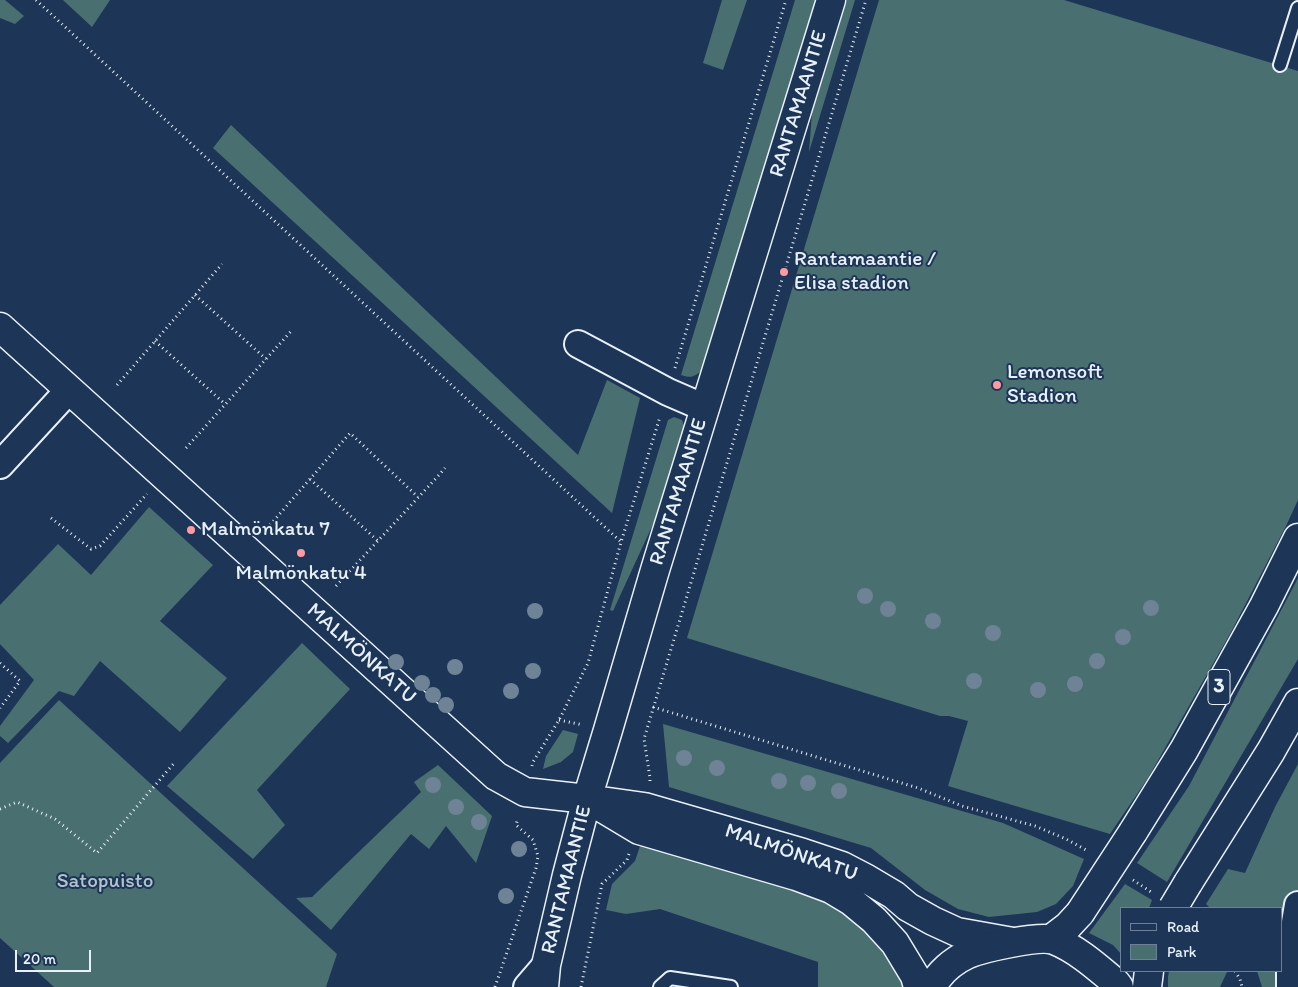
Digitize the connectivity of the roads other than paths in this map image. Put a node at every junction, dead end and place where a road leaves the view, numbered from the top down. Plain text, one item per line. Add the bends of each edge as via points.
1 (831, 0) edge
2 (1298, 8) edge
3 (1280, 65) dead end
4 (0, 327) edge
5 (578, 344) dead end
6 (69, 390) junction
7 (705, 408) junction
8 (0, 465) edge
9 (1298, 538) edge
10 (1298, 704) edge
11 (587, 799) junction
12 (642, 819) junction
13 (1165, 902) edge
14 (1298, 905) edge
15 (1051, 939) junction
16 (1013, 942) junction
17 (1149, 972) edge
18 (545, 976) edge
19 (527, 987) edge
20 (660, 987) edge
21 (731, 987) edge
22 (918, 987) edge
23 (932, 987) edge
24 (1119, 987) edge
25 (1147, 987) edge
26 (1290, 987) edge

1 - 7 main road, RANTAMAANTIE
2 - 3 lane
4 - 6 main road, MALMÖNKATU
5 - 7 street
6 - 8 street
6 - 11 main road, MALMÖNKATU via 496,776 525,792
7 - 11 main road, RANTAMAANTIE
9 - 15 main road, 3, bridge via 1184,750 1080,913
10 - 13 main road, bridge via 1188,883
11 - 12 main road, MALMÖNKATU
11 - 18 main road, RANTAMAANTIE via 566,876
12 - 16 main road, MALMÖNKATU via 803,852 867,879 949,929
12 - 22 main road, MALMÖNKATU via 831,889 852,901 895,943
14 - 26 street via 1290,951
15 - 16 main road
15 - 24 main road via 1088,960
16 - 23 main road via 968,954 950,965
17 - 25 main road
18 - 19 street
20 - 21 lane via 670,978

